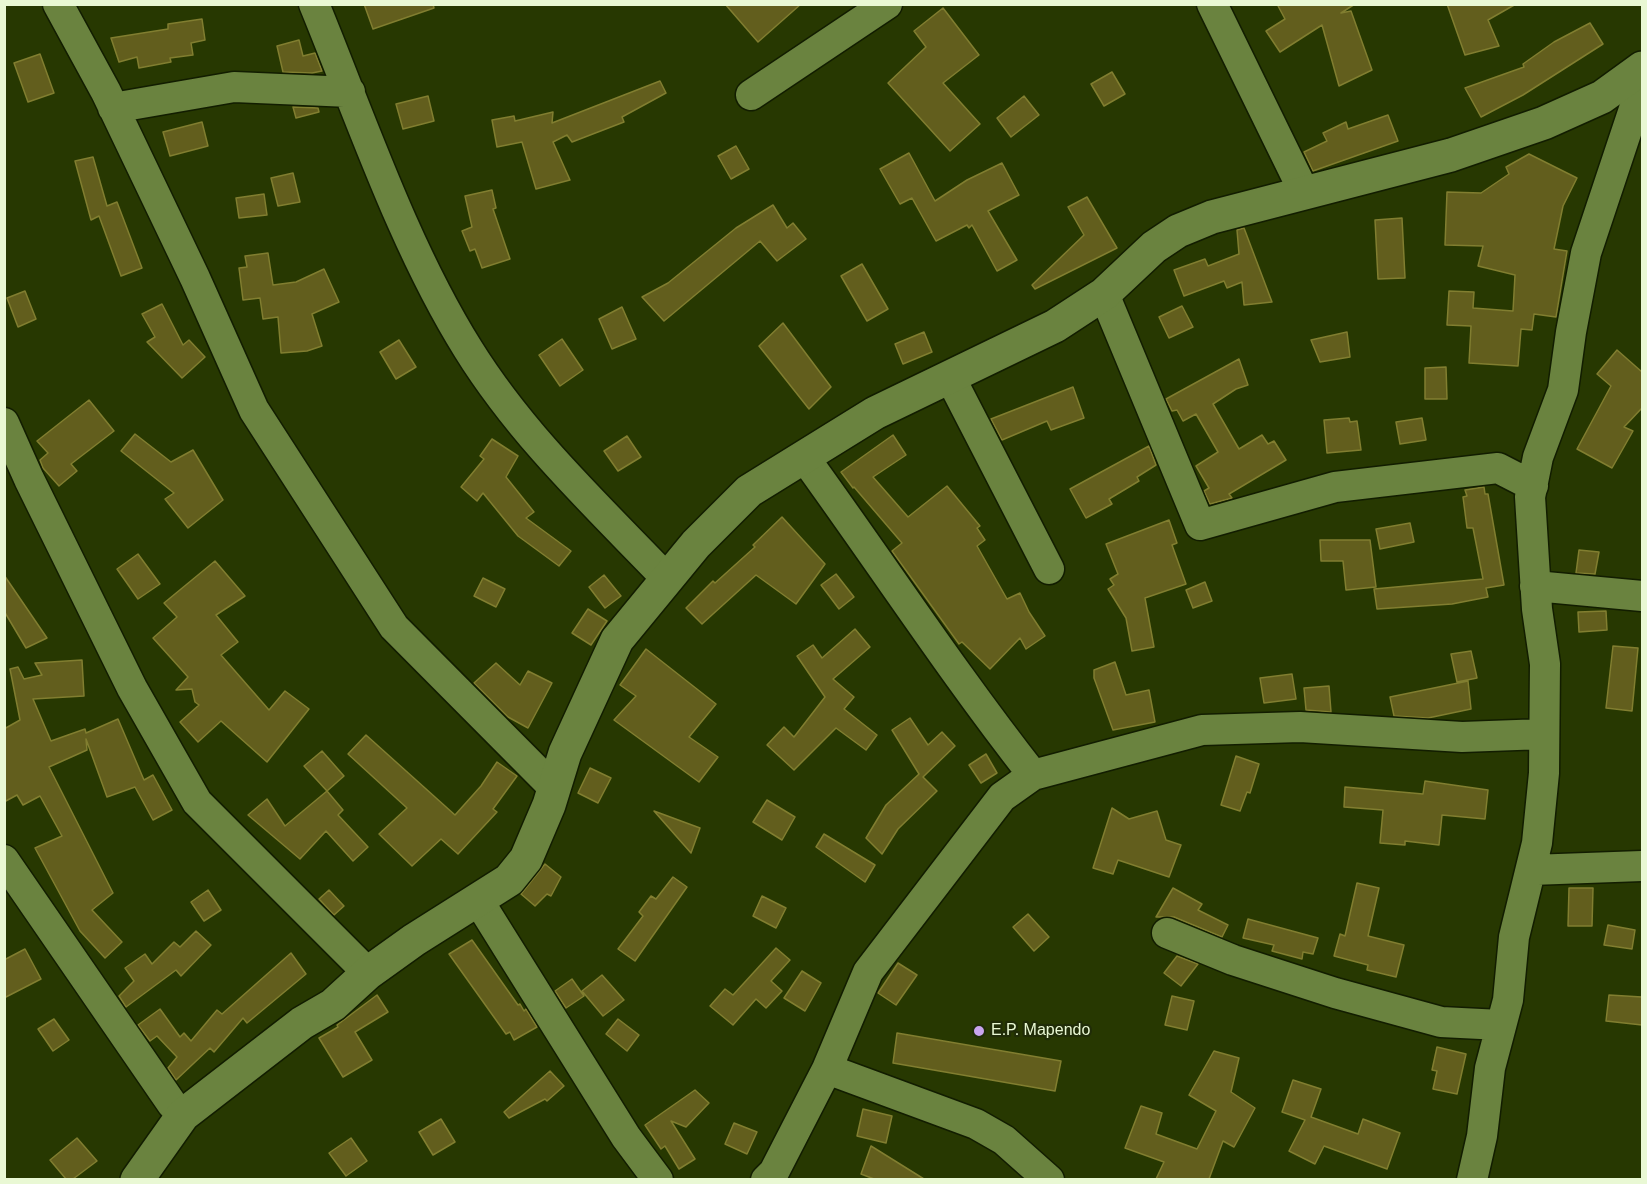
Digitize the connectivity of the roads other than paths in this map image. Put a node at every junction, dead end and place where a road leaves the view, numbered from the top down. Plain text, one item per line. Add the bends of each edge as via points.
1 (58, 4) edge
2 (314, 4) edge
3 (887, 4) edge
4 (1212, 4) edge
5 (1642, 68) edge
6 (1642, 85) edge
7 (350, 92) junction
8 (751, 95) dead end
9 (113, 108) junction
10 (1304, 192) junction
11 (1104, 294) junction
12 (950, 377) junction
13 (7, 437) edge
14 (804, 457) junction
15 (1533, 486) junction
16 (1049, 569) dead end
17 (667, 579) junction
18 (1535, 586) junction
19 (1642, 596) edge
20 (1544, 734) junction
21 (1033, 775) junction
22 (554, 788) junction
23 (4, 860) edge
24 (1642, 866) edge
25 (1531, 870) junction
26 (15, 900) edge
27 (478, 900) junction
28 (1167, 933) dead end
29 (368, 973) junction
30 (1501, 1025) junction
31 (827, 1069) junction
32 (183, 1115) junction
33 (778, 1177) edge
34 (137, 1179) edge
35 (658, 1179) edge
36 (1049, 1179) edge
37 (1472, 1179) edge

1 - 9 street
2 - 7 street
3 - 8 street
4 - 10 street
5 - 10 street via 1602,97 1544,123 1451,155
6 - 15 street via 1586,254 1563,390 1538,457
7 - 9 street via 234,87
7 - 17 street via 415,250 468,349 537,445
9 - 22 street via 254,410 387,617
10 - 11 street via 1212,217 1178,231 1154,247
11 - 12 street via 1055,326
11 - 15 street via 1200,525 1335,487 1498,468
12 - 14 street via 875,413
12 - 16 street
13 - 29 street via 132,688 197,802
14 - 17 street via 749,491
14 - 21 street via 981,709
15 - 18 street via 1530,497
17 - 22 street via 617,640 565,753
18 - 19 street
18 - 20 street via 1545,664
20 - 21 street via 1462,737 1300,727 1202,730
20 - 25 street via 1537,843
21 - 31 street via 1002,797 868,972
22 - 27 street via 526,859 509,880
23 - 26 street
24 - 25 street
25 - 30 street via 1514,936 1508,1000
26 - 32 street
27 - 29 street
27 - 35 street via 626,1137
28 - 30 street via 1233,960 1335,993 1441,1022
29 - 32 street via 333,1005 302,1023
30 - 37 street
31 - 33 street
31 - 36 street via 976,1124 1004,1140
32 - 34 street

